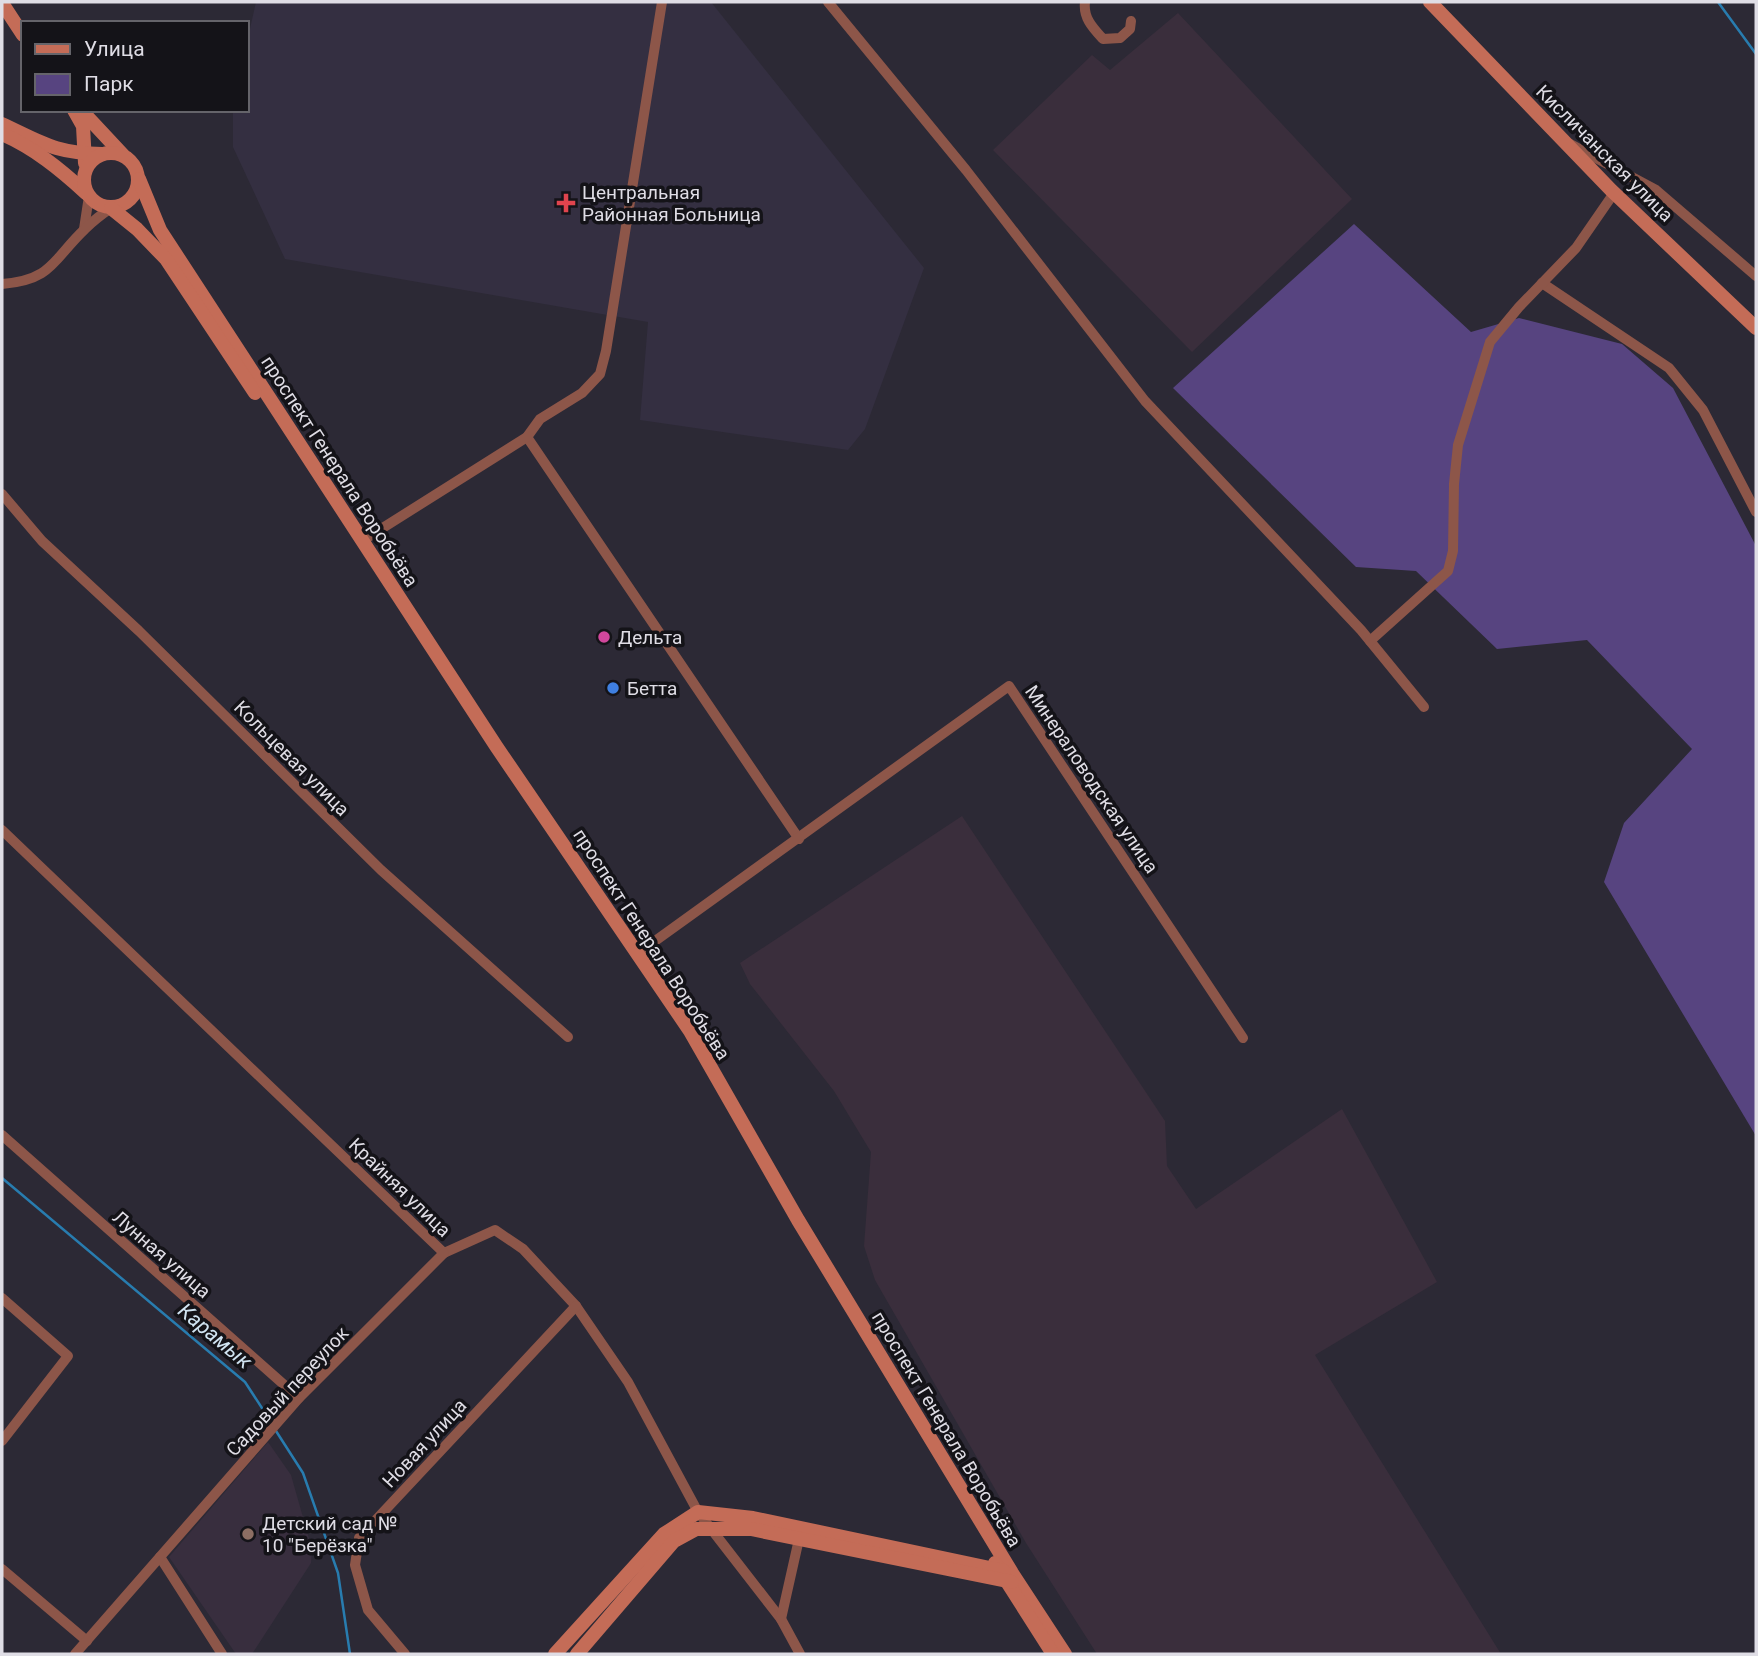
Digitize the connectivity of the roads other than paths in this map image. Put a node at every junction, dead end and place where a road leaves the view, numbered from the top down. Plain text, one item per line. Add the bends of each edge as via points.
1 (9, 2) edge
2 (662, 2) edge
3 (828, 2) edge
4 (1085, 2) edge
5 (1430, 2) edge
6 (2, 3) edge
7 (21, 21) edge
8 (1131, 21) dead end
9 (21, 32) edge
10 (81, 116) edge
11 (2, 124) edge
12 (2, 134) edge
13 (1564, 140) junction
14 (62, 151) junction
15 (86, 153) junction
16 (102, 154) junction
17 (123, 155) junction
18 (84, 175) junction
19 (139, 179) junction
20 (1614, 193) junction
21 (89, 196) junction
22 (111, 208) junction
23 (84, 229) junction
24 (182, 271) junction
25 (1756, 276) edge
26 (1542, 283) junction
27 (2, 284) edge
28 (1756, 328) edge
29 (527, 437) junction
30 (2, 494) edge
31 (1756, 512) edge
32 (362, 541) junction
33 (1370, 641) junction
34 (1424, 707) dead end
35 (2, 830) edge
36 (799, 839) junction
37 (637, 954) junction
38 (568, 1037) dead end
39 (1243, 1038) dead end
40 (2, 1135) edge
41 (444, 1253) junction
42 (2, 1298) edge
43 (576, 1306) junction
44 (299, 1398) junction
45 (2, 1441) edge
46 (698, 1512) junction
47 (711, 1529) junction
48 (799, 1539) junction
49 (160, 1557) junction
50 (2, 1569) edge
51 (1009, 1577) junction
52 (781, 1619) junction
53 (87, 1641) junction
54 (75, 1654) edge
55 (222, 1654) edge
56 (405, 1654) edge
57 (555, 1654) edge
58 (577, 1654) edge
59 (800, 1654) edge
60 (1053, 1654) edge
61 (1065, 1654) edge

1 - 7 main road
2 - 29 street via 600,374 582,393 540,419
3 - 33 street via 966,170 1145,401
4 - 8 street via 1090,26 1103,39 1120,38 1130,29
5 - 13 main road, Кисличанская улица
6 - 9 main road
10 - 14 main road via 79,143
10 - 15 main road
10 - 17 main road
11 - 14 main road
12 - 21 main road via 60,169
13 - 20 main road, Кисличанская улица
13 - 25 street via 1656,190
14 - 15 main road
15 - 16 main road
15 - 18 main road
16 - 17 main road
16 - 18 main road via 90,162
17 - 19 main road via 137,168
18 - 21 main road
19 - 22 main road via 132,198
19 - 24 main road
20 - 26 street via 1576,248
20 - 28 main road, Кисличанская улица
21 - 22 main road
21 - 23 street
22 - 23 street
22 - 24 main road
23 - 27 street via 47,271 29,280
24 - 32 main road, проспект Генерала Воробьёва
24 - 51 main road, проспект Генерала Воробьёва via 679,1032
26 - 31 street via 1669,368 1703,410
26 - 33 street via 1490,342 1458,445 1448,571
29 - 32 street
29 - 36 street
30 - 38 street, Кольцевая улица via 41,541 381,870
32 - 37 main road, проспект Генерала Воробьёва
33 - 34 street
35 - 41 street, Крайняя улица
36 - 37 street, Минераловодская улица
36 - 39 street, Минераловодская улица via 1009,686
37 - 51 main road, проспект Генерала Воробьёва via 690,1031
40 - 44 street, Лунная улица
41 - 43 street, Крайняя улица via 495,1230 523,1249
41 - 44 street, Садовый переулок
42 - 45 street via 68,1356
43 - 46 street, Крайняя улица via 628,1382
43 - 56 street, Новая улица via 359,1538 355,1565 368,1610
44 - 49 street, Садовый переулок
46 - 47 street, Крайняя улица
46 - 51 main road via 753,1518
46 - 57 main road via 664,1534
47 - 48 main road via 751,1529
47 - 52 street, Крайняя улица
47 - 58 main road via 696,1529 674,1541
48 - 51 main road
48 - 52 street
49 - 53 street, Садовый переулок
49 - 55 street
50 - 53 street
51 - 60 main road, проспект Генерала Воробьёва
51 - 61 main road, проспект Генерала Воробьёва
52 - 59 street, Крайняя улица
53 - 54 street, Садовый переулок

